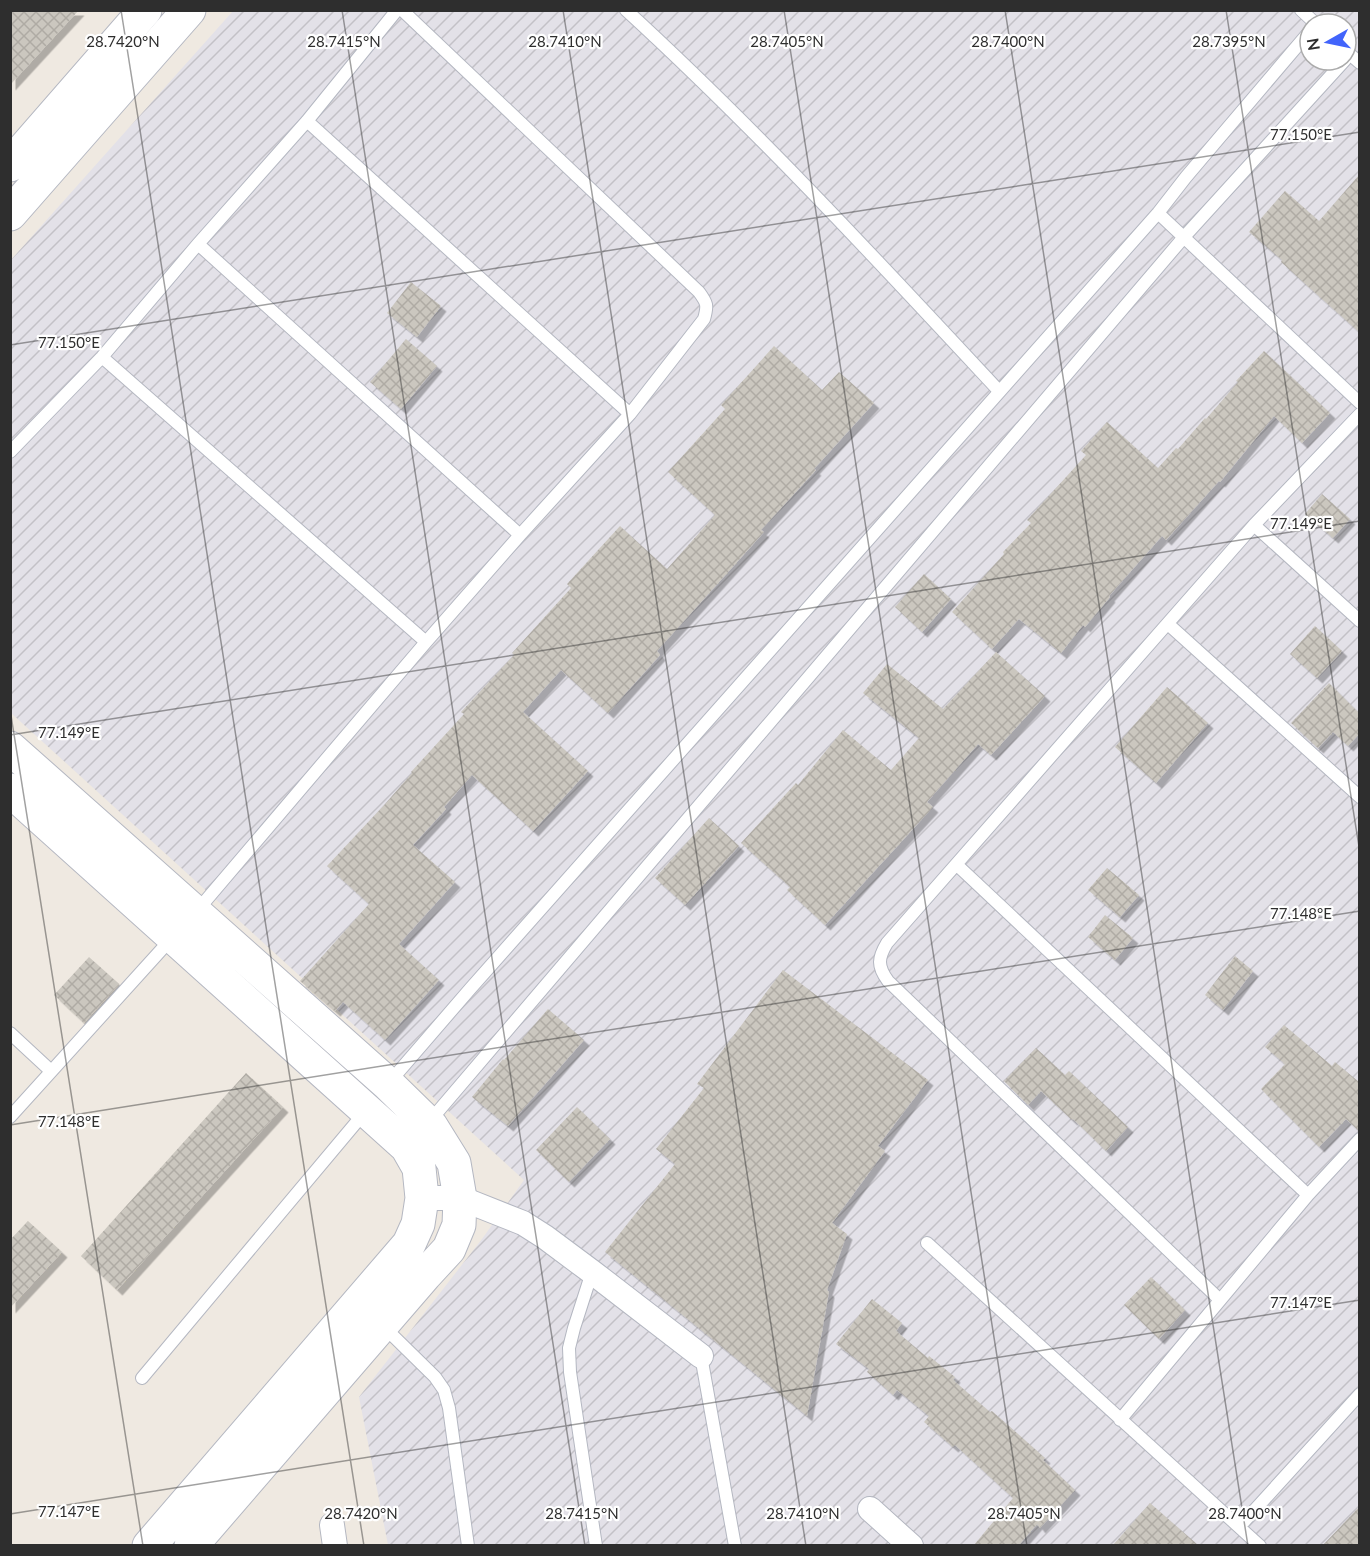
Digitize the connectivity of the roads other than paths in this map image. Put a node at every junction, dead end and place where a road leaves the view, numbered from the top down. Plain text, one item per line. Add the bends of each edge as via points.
1 (145, 10) edge
2 (189, 10) edge
3 (397, 10) edge
4 (402, 10) edge
5 (626, 10) edge
6 (1298, 45) edge
7 (1336, 72) edge
8 (307, 121) junction
9 (10, 165) edge
10 (1158, 213) junction
11 (10, 214) edge
12 (1184, 237) junction
13 (198, 244) junction
14 (102, 357) junction
15 (999, 391) junction
16 (1359, 403) edge
17 (630, 414) junction
18 (1359, 414) edge
19 (10, 452) edge
20 (1254, 525) junction
21 (520, 535) junction
22 (1359, 621) edge
23 (1168, 624) junction
24 (426, 642) junction
25 (10, 748) edge
26 (10, 790) edge
27 (1359, 797) edge
28 (957, 865) junction
29 (184, 924) junction
30 (10, 1033) edge
31 (51, 1071) junction
32 (377, 1098) junction
33 (10, 1117) edge
34 (417, 1135) junction
35 (1359, 1139) edge
36 (1308, 1195) junction
37 (460, 1197) junction
38 (422, 1198) junction
39 (927, 1243) dead end
40 (592, 1272) junction
41 (1220, 1300) junction
42 (382, 1325) junction
43 (701, 1356) joint
44 (142, 1378) dead end
45 (1359, 1394) edge
46 (1120, 1420) junction
47 (870, 1509) dead end
48 (1240, 1526) junction
49 (149, 1545) edge
50 (191, 1545) edge
51 (468, 1545) edge
52 (596, 1545) edge
53 (735, 1545) edge
54 (910, 1545) edge
55 (1260, 1545) edge

1 - 9 main road
2 - 11 main road
3 - 8 lane
4 - 17 lane via 705,300 708,307 704,319
5 - 15 lane via 683,62 845,227
6 - 10 lane
7 - 12 lane
8 - 13 lane
8 - 17 lane
10 - 12 lane
10 - 15 lane
12 - 16 lane
12 - 34 lane
13 - 14 lane
13 - 21 lane
14 - 19 lane
14 - 24 lane
15 - 32 lane
17 - 21 lane
18 - 20 lane
20 - 22 lane
20 - 23 lane
21 - 24 lane
23 - 27 lane
23 - 28 lane
24 - 29 lane
25 - 29 main road
26 - 29 main road
28 - 36 lane
28 - 41 lane via 887,943 881,954 880,970
29 - 31 lane
29 - 32 main road
30 - 31 lane
31 - 33 lane
32 - 34 main road
32 - 44 lane
34 - 37 main road via 454,1163
34 - 38 main road
35 - 36 lane
36 - 41 lane
37 - 38 street
37 - 40 street via 523,1223
37 - 42 main road via 459,1225 449,1249
38 - 49 main road via 418,1224 409,1244
39 - 46 lane
40 - 43 street
40 - 52 lane via 569,1348
41 - 46 lane
42 - 50 main road
42 - 51 lane via 444,1390
43 - 53 lane
45 - 48 lane
46 - 48 lane
47 - 54 street
48 - 55 lane

